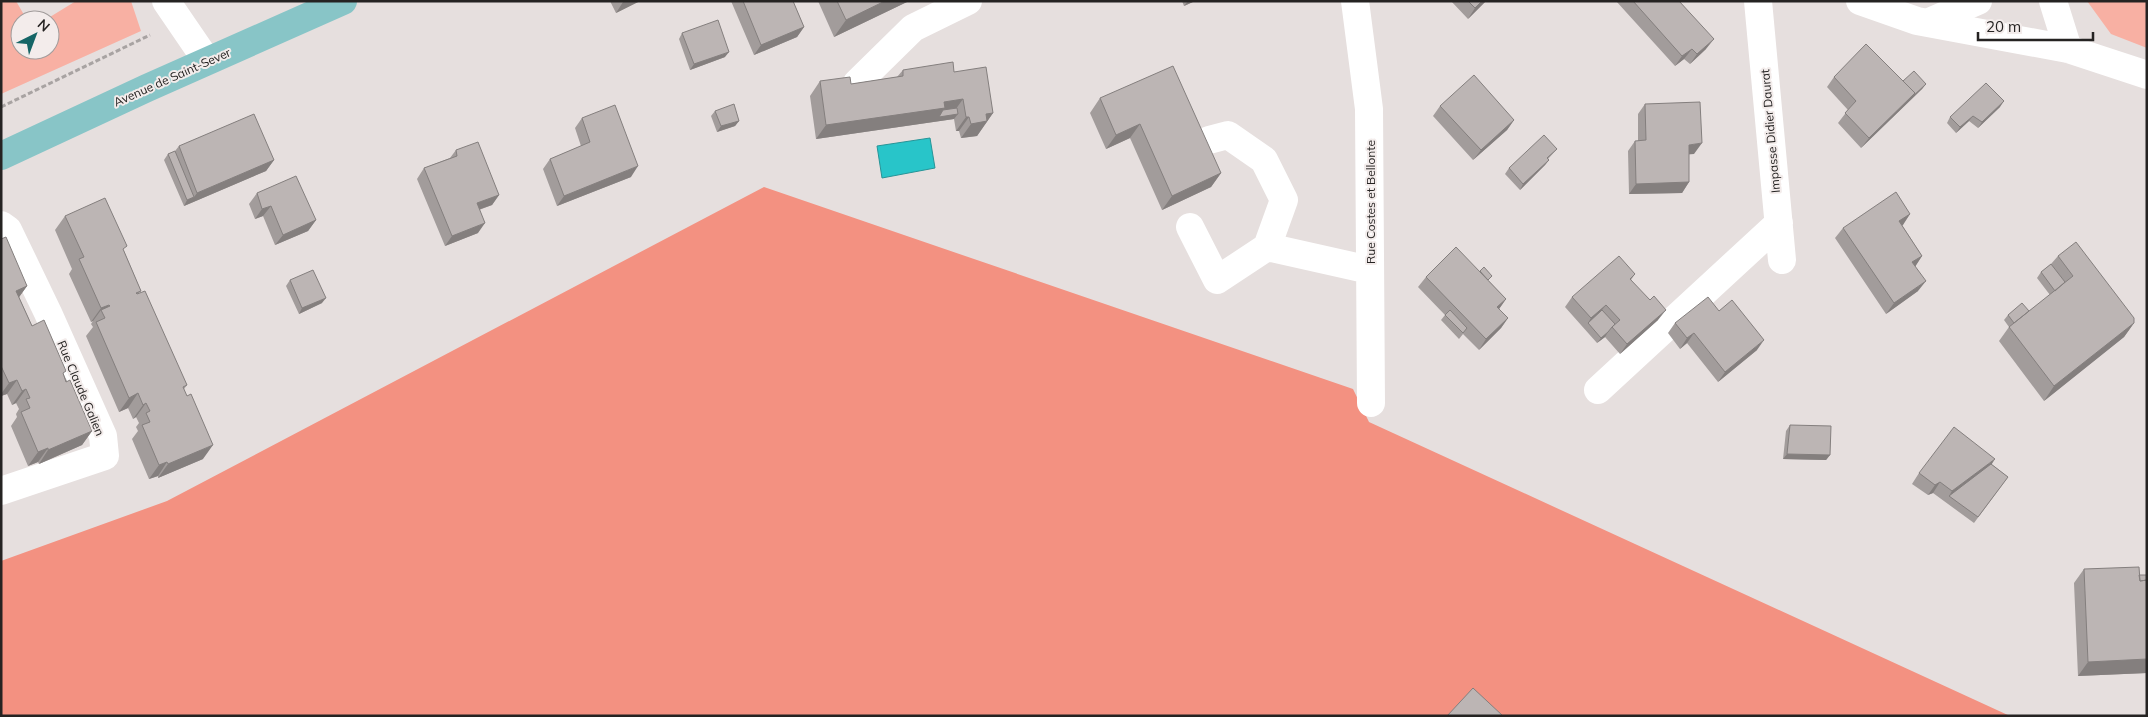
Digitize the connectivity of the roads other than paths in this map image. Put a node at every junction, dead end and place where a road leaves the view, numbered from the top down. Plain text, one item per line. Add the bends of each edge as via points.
1 (343, 1) edge
2 (968, 1) edge
3 (1354, 1) edge
4 (1758, 1) edge
5 (1860, 1) edge
6 (1978, 1) edge
7 (2053, 1) edge
8 (173, 11) edge
9 (1929, 22) junction
10 (2068, 49) junction
11 (207, 61) junction
12 (2147, 75) edge
13 (857, 82) edge
14 (1209, 140) dead end
15 (1, 156) edge
16 (1779, 223) junction
17 (1, 225) edge
18 (1190, 227) dead end
19 (1267, 247) junction
20 (1782, 260) dead end
21 (1370, 270) junction
22 (1598, 390) dead end
23 (1371, 403) dead end
24 (1, 491) edge

1 - 11 main road, Avenue de Saint-Sever
2 - 13 street via 913,28
3 - 21 street, Rue Costes et Bellonte via 1370,109
4 - 16 street, Impasse Didier Daurat
5 - 9 street
6 - 9 street
7 - 10 street
8 - 11 street
9 - 10 street
10 - 12 street
11 - 15 main road, Avenue de Saint-Sever
14 - 19 street via 1228,135 1264,160 1284,200
16 - 20 street, Impasse Didier Daurat
16 - 22 street
17 - 24 street, Rue Claude Galien via 8,230 40,296 103,436 105,456
18 - 19 street via 1217,280
19 - 21 street
21 - 23 street, Rue Costes et Bellonte

